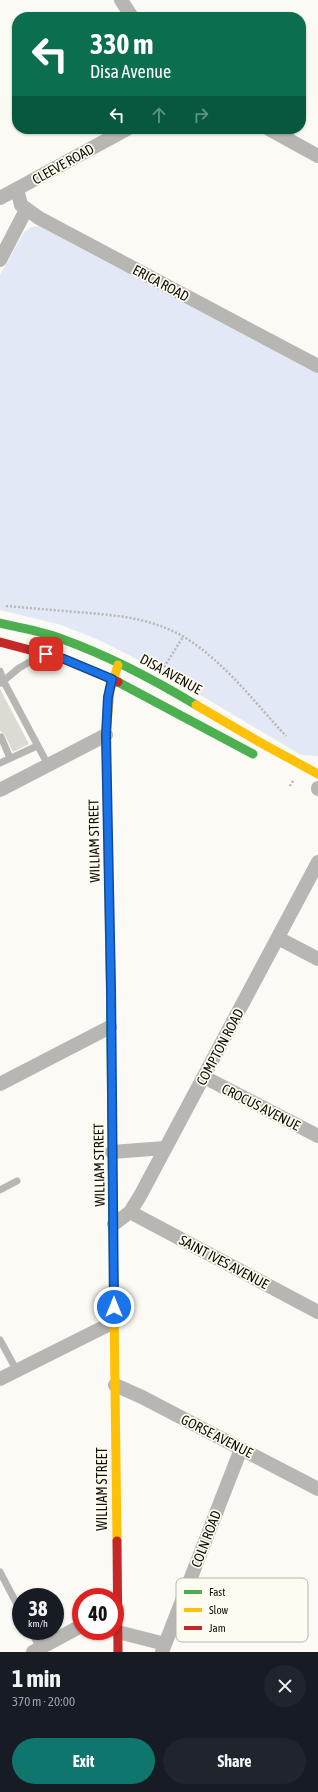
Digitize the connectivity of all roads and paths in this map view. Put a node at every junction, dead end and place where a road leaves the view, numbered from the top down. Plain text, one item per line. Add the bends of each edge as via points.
1 (121, 0) edge
2 (127, 12) edge
3 (118, 134) edge
4 (279, 134) edge
5 (317, 153) edge
6 (17, 189) junction
7 (0, 198) edge
8 (26, 210) junction
9 (0, 260) edge
10 (318, 366) edge
11 (0, 605) edge
12 (0, 623) edge
13 (183, 637) junction
14 (0, 642) edge
15 (46, 654) junction
16 (168, 660) dead end
17 (119, 662) junction
18 (0, 671) edge
19 (112, 679) junction
20 (2, 683) edge
21 (106, 735) junction
22 (1, 737) edge
23 (290, 741) dead end
24 (37, 746) junction
25 (10, 758) junction
26 (261, 758) dead end
27 (0, 763) edge
28 (48, 765) junction
29 (301, 765) junction
30 (318, 774) edge
31 (290, 786) dead end
32 (0, 790) edge
33 (318, 862) edge
34 (278, 938) junction
35 (318, 959) edge
36 (110, 1027) junction
37 (204, 1078) junction
38 (0, 1084) edge
39 (318, 1136) edge
40 (165, 1148) junction
41 (112, 1152) junction
42 (17, 1181) dead end
43 (0, 1190) edge
44 (130, 1212) junction
45 (114, 1224) junction
46 (318, 1312) edge
47 (114, 1322) junction
48 (0, 1340) edge
49 (16, 1371) junction
50 (0, 1379) edge
51 (115, 1385) junction
52 (241, 1449) junction
53 (318, 1489) edge
54 (0, 1572) edge
55 (190, 1578) edge
56 (117, 1588) edge
57 (12, 1595) edge
58 (176, 1615) edge
59 (124, 1629) edge
60 (72, 1631) edge
61 (33, 1640) edge
62 (118, 1640) edge
63 (163, 1648) edge
64 (36, 1650) edge
65 (118, 1652) edge

1 - 2 street
3 - 6 street, CLEEVE ROAD
4 - 5 street
6 - 7 street, CLEEVE ROAD
6 - 8 street
8 - 9 street
8 - 10 street, ERICA ROAD
11 - 13 path via 117,615 152,623
12 - 17 street, DISA AVENUE via 61,638
13 - 16 path
13 - 23 path via 221,667
14 - 15 street
15 - 19 street
15 - 20 lane via 19,668
17 - 19 street, WILLIAM STREET
17 - 29 street, DISA AVENUE via 157,680
18 - 20 lane
19 - 21 street, WILLIAM STREET via 108,697
19 - 26 street
20 - 24 lane
21 - 28 street
21 - 36 street, WILLIAM STREET
22 - 25 lane
24 - 25 lane
24 - 28 lane
25 - 27 lane
28 - 32 street
29 - 30 street, DISA AVENUE
29 - 31 path
33 - 34 street, COMPTON ROAD
34 - 35 street
34 - 37 street, COMPTON ROAD
36 - 38 street
36 - 41 street, WILLIAM STREET
37 - 39 street, CROCUS AVENUE
37 - 40 street, COMPTON ROAD
40 - 41 street
40 - 44 street, COMPTON ROAD
41 - 45 street, WILLIAM STREET
42 - 43 lane
44 - 45 street, COMPTON ROAD
44 - 46 street, SAINT IVES AVENUE
45 - 47 street, WILLIAM STREET
47 - 49 street
47 - 51 street, WILLIAM STREET
48 - 49 lane
49 - 50 street
51 - 52 street, GORSE AVENUE
51 - 56 street, WILLIAM STREET
52 - 53 street, GORSE AVENUE
52 - 55 street, COLN ROAD
54 - 57 lane
58 - 63 street, COLN ROAD
59 - 63 street
60 - 64 street
61 - 64 lane
62 - 65 street, WILLIAM STREET

